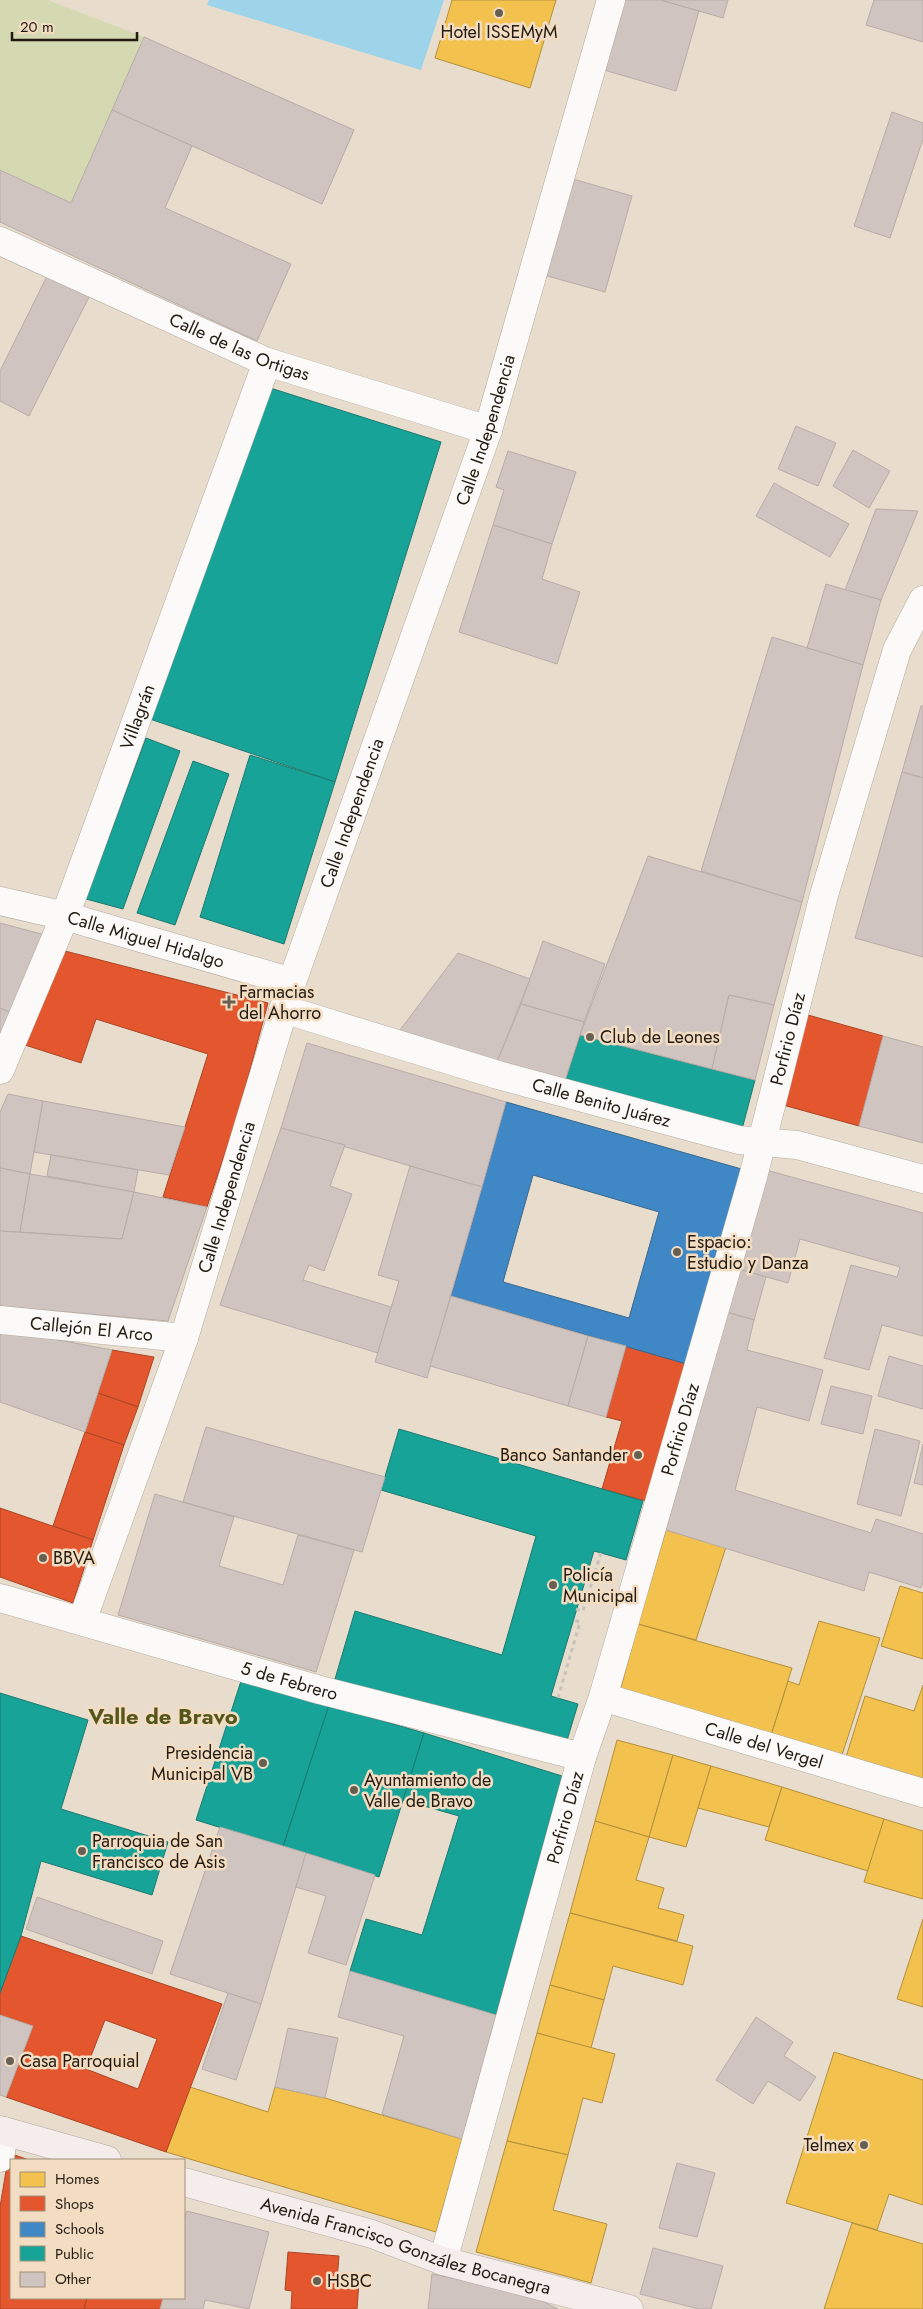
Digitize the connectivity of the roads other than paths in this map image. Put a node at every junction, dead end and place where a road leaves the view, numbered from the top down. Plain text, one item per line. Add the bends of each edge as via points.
1 (611, 0) edge
2 (0, 241) edge
3 (268, 362) junction
4 (488, 430) junction
5 (923, 600) edge
6 (0, 901) edge
7 (64, 916) junction
8 (292, 982) junction
9 (283, 1009) junction
10 (0, 1070) edge
11 (760, 1142) junction
12 (923, 1179) edge
13 (0, 1320) edge
14 (184, 1338) junction
15 (0, 1598) edge
16 (82, 1621) junction
17 (603, 1697) junction
18 (582, 1757) junction
19 (923, 1793) edge
20 (1, 2140) edge
21 (102, 2159) edge
22 (185, 2182) edge
23 (443, 2261) junction
24 (630, 2309) edge

1 - 4 street, Calle Independencia
2 - 3 street, Calle de las Ortigas
3 - 4 street, Calle de las Ortigas
3 - 7 street, Villagrán
4 - 8 street, Calle Independencia
5 - 11 street, Porfirio Díaz via 894,659 824,896
6 - 7 street, Calle Miguel Hidalgo
7 - 8 street, Calle Miguel Hidalgo
7 - 10 street, Villagrán
8 - 9 street, Calle Independencia
9 - 11 street, Calle Benito Juárez via 498,1075 739,1140
9 - 14 street, Calle Independencia
11 - 12 street, Calle Benito Juárez via 797,1146
11 - 17 street, Porfirio Díaz
13 - 14 street, Callejón El Arco
14 - 16 street, Calle Independencia
15 - 16 street, 5 de Febrero
16 - 18 street, 5 de Febrero via 320,1690
17 - 18 street, Porfirio Díaz
17 - 19 street, Calle del Vergel
18 - 23 street, Porfirio Díaz
20 - 21 street
22 - 23 street, Avenida Francisco González Bocanegra via 372,2234
23 - 24 street, Avenida Francisco González Bocanegra

